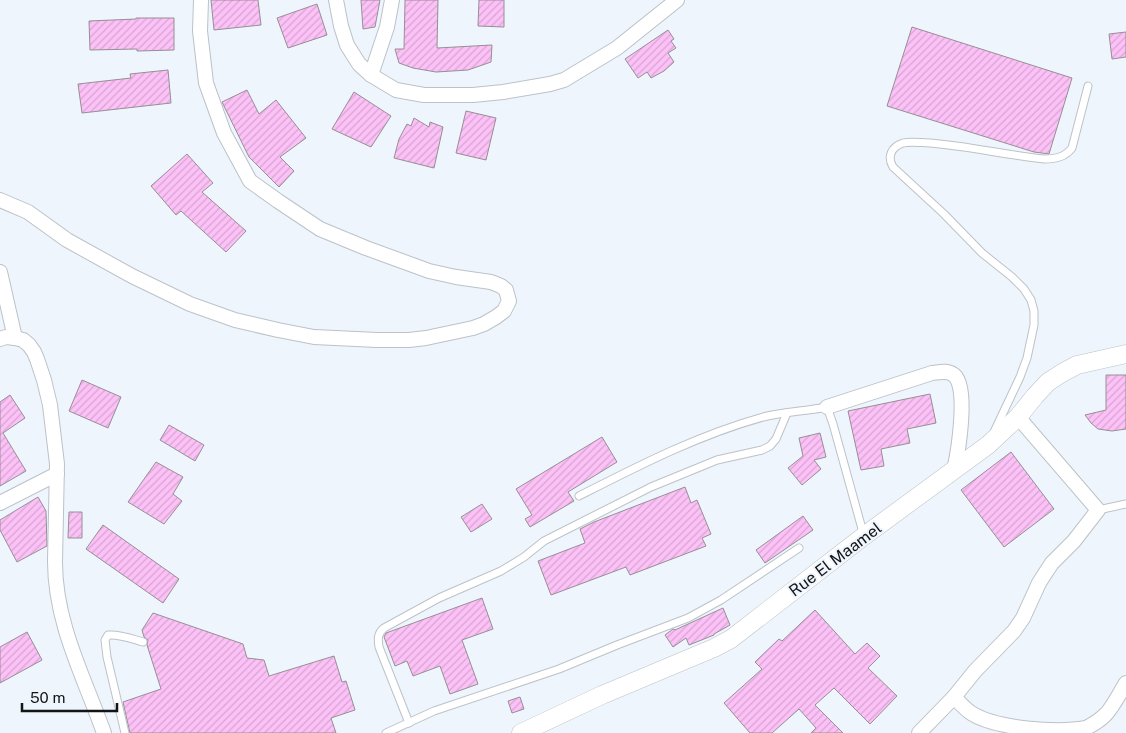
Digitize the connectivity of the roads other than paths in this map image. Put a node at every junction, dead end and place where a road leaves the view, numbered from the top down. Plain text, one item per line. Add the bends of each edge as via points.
1 (201, 0) edge
2 (336, 0) edge
3 (392, 0) edge
4 (677, 0) edge
5 (372, 75) junction
6 (1088, 86) dead end
7 (0, 200) edge
8 (0, 272) edge
9 (15, 338) junction
10 (0, 339) edge
11 (1126, 354) edge
12 (827, 407) junction
13 (787, 413) junction
14 (1018, 417) junction
15 (988, 445) junction
16 (954, 470) junction
17 (57, 474) junction
18 (579, 496) dead end
19 (0, 503) edge
20 (1126, 504) edge
21 (1098, 510) junction
22 (864, 536) junction
23 (799, 548) dead end
24 (143, 642) dead end
25 (1126, 683) edge
26 (954, 697) junction
27 (408, 723) junction
28 (104, 733) edge
29 (125, 733) edge
30 (386, 733) edge
31 (521, 733) edge
32 (919, 733) edge

1 - 7 street via 200,31 206,83 224,133 250,181 320,229 429,271 501,286 506,290 509,302 496,318 473,328 409,340 314,337 235,320 190,304 132,276 67,240 28,212
2 - 5 street via 347,45 359,64
3 - 5 street
4 - 5 street via 616,48 564,80 550,84 473,95 424,95 396,90
6 - 15 lane via 1072,148 1064,156 1044,159 912,142 896,146 890,156 893,167 982,253 1012,277 1031,300 1034,325 1027,358
8 - 9 street
9 - 10 street
9 - 17 street via 29,345 34,352 44,380 50,405
11 - 14 street, Rue El Maamel via 1077,365 1062,373 1048,382
12 - 13 lane
12 - 16 street via 932,373 954,374 960,386 962,403
12 - 22 lane
13 - 18 lane via 764,417 672,450
13 - 27 lane via 770,446 717,460 651,487 544,540 501,571 439,598 384,628 378,638 379,647
14 - 15 street, Rue El Maamel
14 - 21 street
15 - 16 street, Rue El Maamel
16 - 22 street, Rue El Maamel
17 - 19 street
17 - 28 street via 55,576 58,594 77,665
20 - 21 lane
21 - 26 street via 1052,563 1014,631
22 - 31 street, Rue El Maamel via 731,639
23 - 27 lane via 688,618
24 - 29 lane via 115,634 108,635 105,640
25 - 26 street via 1106,715 1086,728 1066,732 1020,729 985,720 970,712
26 - 32 street
27 - 30 lane

